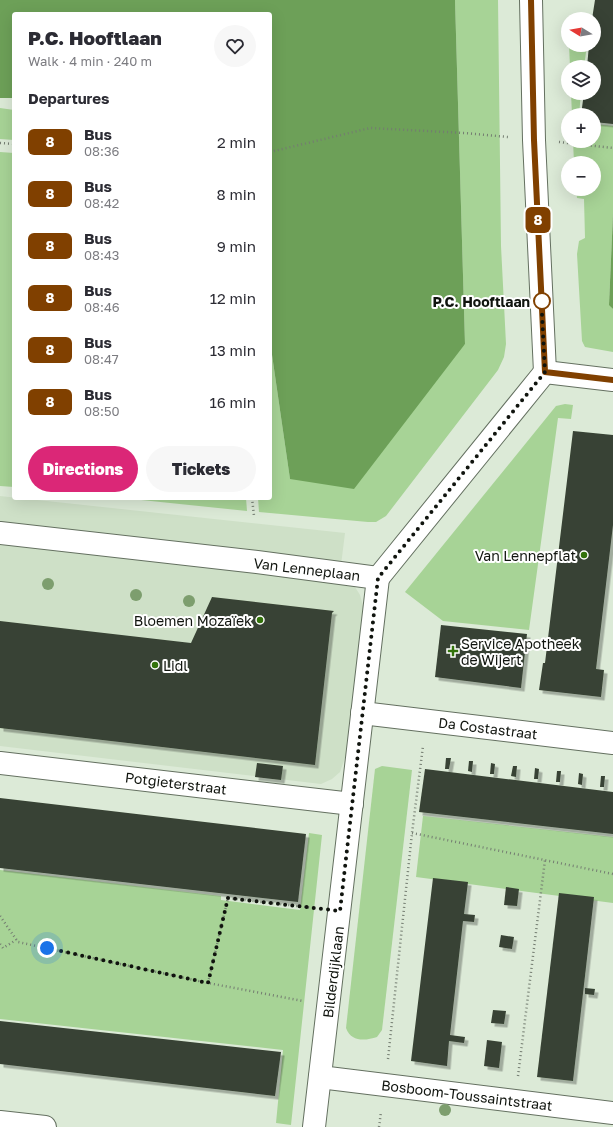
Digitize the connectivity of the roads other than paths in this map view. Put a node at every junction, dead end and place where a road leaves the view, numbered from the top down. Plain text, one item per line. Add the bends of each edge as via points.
1 (531, 0) edge
2 (545, 372) junction
3 (613, 380) edge
4 (0, 533) edge
5 (378, 578) junction
6 (362, 713) junction
7 (613, 743) edge
8 (0, 763) edge
9 (352, 804) junction
10 (320, 1077) junction
11 (613, 1113) edge
12 (0, 1122) edge
13 (45, 1127) edge
14 (314, 1127) edge

1 - 2 street via 534,140
2 - 3 street
2 - 5 street, Van Lenneplaan
4 - 5 street, Van Lenneplaan
5 - 6 street, Bilderdijklaan
6 - 7 street, Da Costastraat
6 - 9 street, Bilderdijklaan
8 - 9 street, Potgieterstraat
9 - 10 street, Bilderdijklaan
10 - 11 street, Bosboom-Toussaintstraat
10 - 14 street, Bilderdijklaan
12 - 13 street

